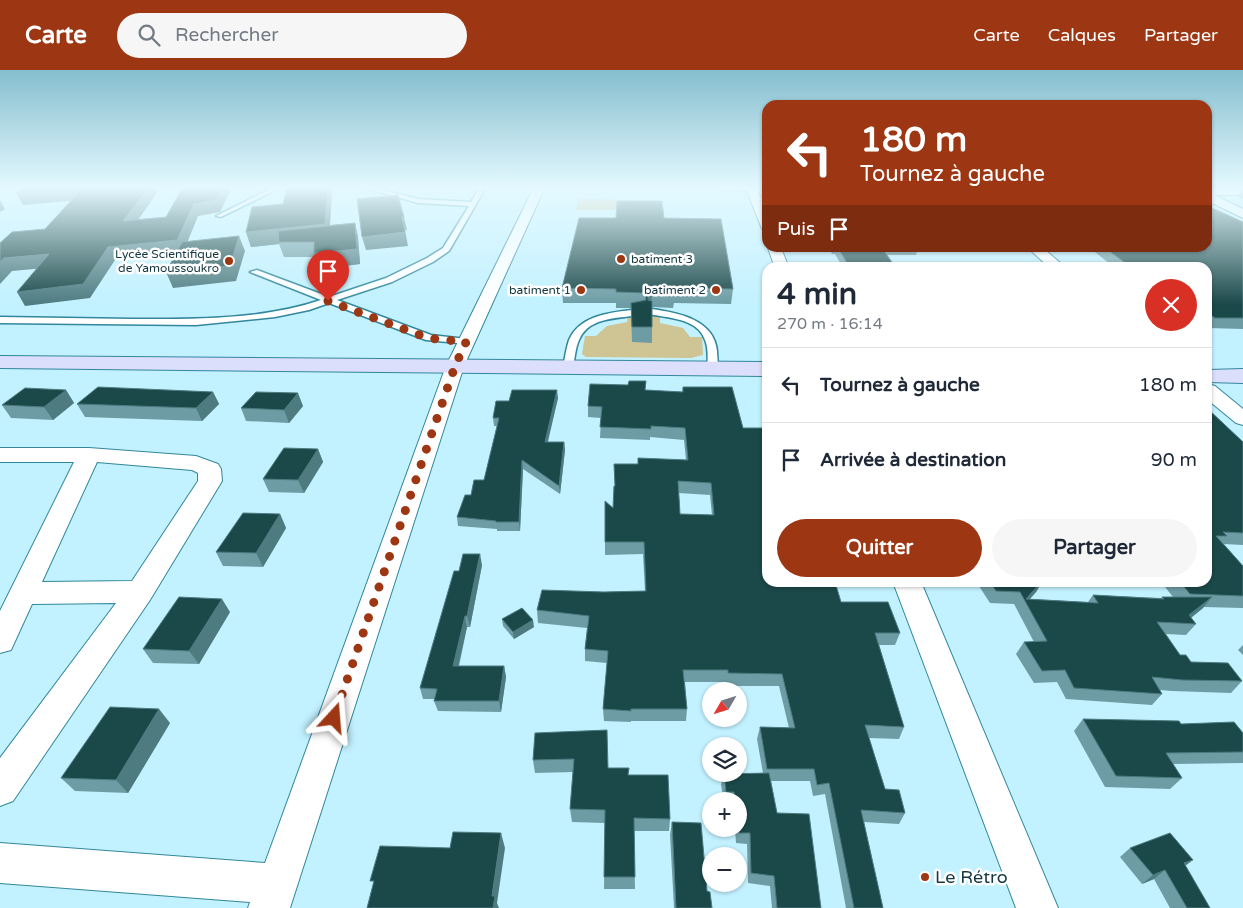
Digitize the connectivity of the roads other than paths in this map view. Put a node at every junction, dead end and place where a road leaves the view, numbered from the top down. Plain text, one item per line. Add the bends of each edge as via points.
1 (460, 226) edge
2 (521, 226) edge
3 (1040, 252) edge
4 (1052, 262) edge
5 (254, 272) dead end
6 (328, 301) junction
7 (641, 312) edge
8 (652, 312) edge
9 (0, 320) edge
10 (466, 342) junction
11 (1, 362) edge
12 (455, 366) junction
13 (568, 367) junction
14 (713, 368) junction
15 (762, 369) edge
16 (1212, 376) edge
17 (1243, 376) edge
18 (1212, 393) edge
19 (1243, 420) edge
20 (0, 455) edge
21 (88, 455) junction
22 (909, 587) edge
23 (140, 592) junction
24 (24, 593) junction
25 (0, 641) edge
26 (0, 788) edge
27 (0, 863) edge
28 (273, 896) edge
29 (1038, 908) edge

1 - 6 lane via 446,249 430,260 389,280
2 - 10 street
3 - 4 street
5 - 6 lane
6 - 9 lane via 275,314 196,322
6 - 10 lane via 428,338
7 - 13 lane via 606,317 583,328 576,335
8 - 14 lane via 689,321 705,332 709,338
10 - 12 street
11 - 12 street
12 - 13 street
12 - 28 street
13 - 14 street
14 - 15 street
16 - 17 street
18 - 19 street
20 - 21 street
21 - 23 street via 196,463 210,469 210,481
21 - 24 street
22 - 29 street
23 - 24 street
23 - 26 street
24 - 25 street
27 - 28 street

